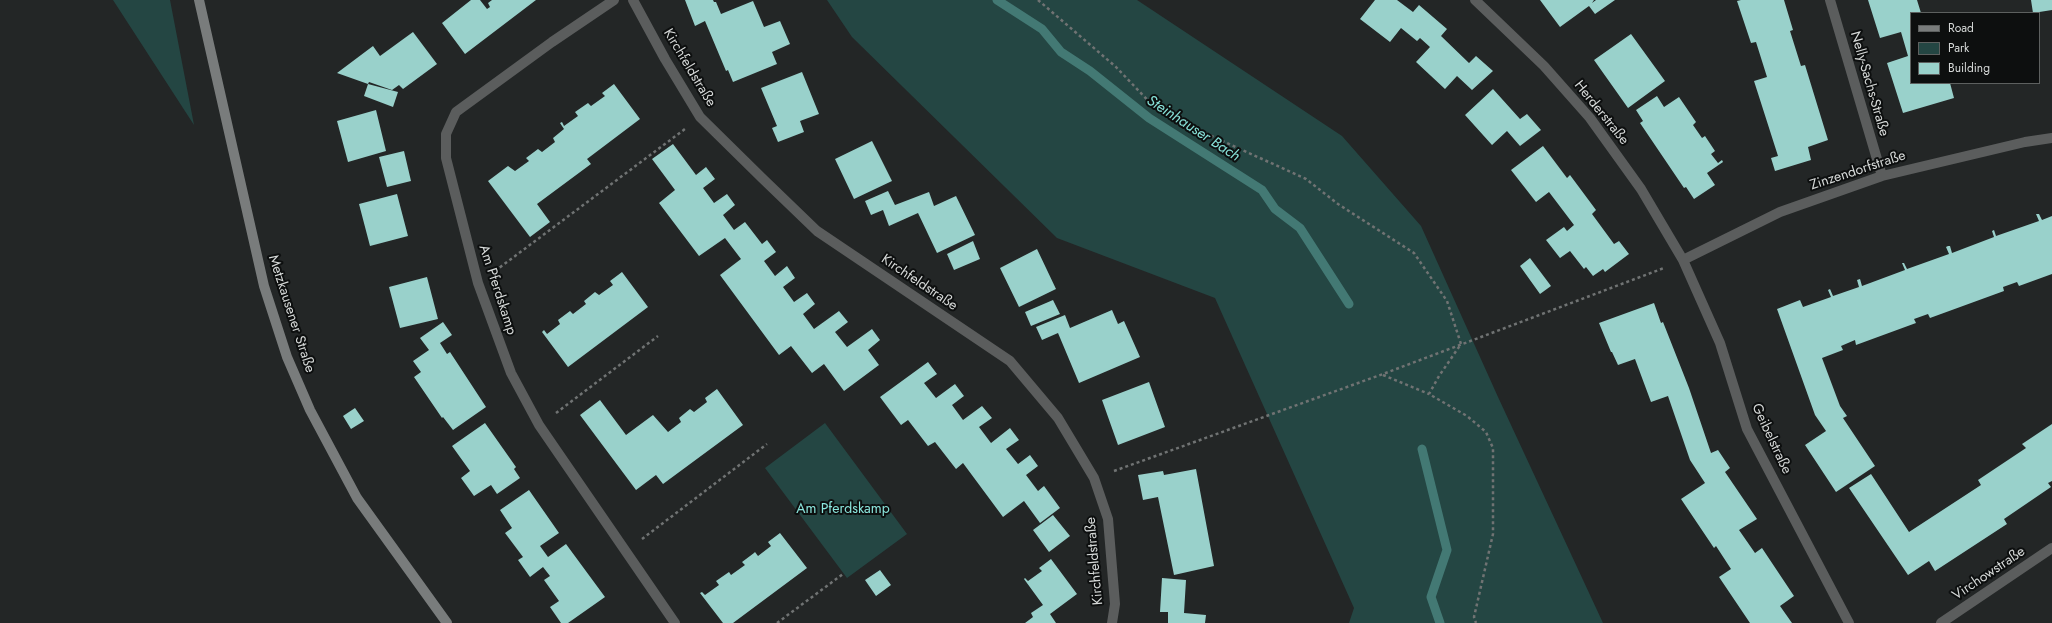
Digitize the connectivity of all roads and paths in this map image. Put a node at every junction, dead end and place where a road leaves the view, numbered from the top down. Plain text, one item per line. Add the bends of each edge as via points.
1 (199, 0) edge
2 (614, 0) edge
3 (633, 0) edge
4 (1038, 0) edge
5 (1475, 0) edge
6 (1830, 0) edge
7 (700, 117) junction
8 (2052, 138) edge
9 (1882, 176) junction
10 (1683, 260) junction
11 (478, 283) junction
12 (658, 336) dead end
13 (1461, 344) junction
14 (1383, 374) junction
15 (1429, 394) junction
16 (539, 425) junction
17 (767, 444) dead end
18 (1094, 478) junction
19 (2052, 548) edge
20 (626, 551) junction
21 (843, 574) dead end
22 (447, 623) edge
23 (675, 623) edge
24 (777, 623) edge
25 (1112, 623) edge
26 (1476, 623) edge
27 (1849, 623) edge
28 (1941, 623) edge

1 - 22 main road, Metzkausener Straße via 264,286 287,357 310,410 357,498
2 - 11 street, Am Pferdskamp via 456,112 446,134 446,158
3 - 7 street, Kirchfeldstraße
4 - 13 path via 1116,67 1159,112 1306,179 1338,204 1414,253 1447,301
5 - 10 street, Herderstraße via 1544,66 1590,118 1642,189
6 - 9 street, Nelly-Sachs-Straße
7 - 11 path
7 - 18 street, Kirchfeldstraße via 817,231 1010,361 1058,418
8 - 9 street, Zinzendorfstraße
9 - 10 street, Zinzendorfstraße via 1780,212
10 - 13 path
10 - 27 street, Geibelstraße via 1720,343 1747,428
11 - 16 street, Am Pferdskamp via 511,373
12 - 16 path
13 - 14 path
13 - 15 path
14 - 15 path
14 - 18 path
15 - 26 path via 1467,416 1486,432 1493,448 1493,534 1474,617
16 - 20 street, Am Pferdskamp
17 - 20 path
18 - 25 street, Kirchfeldstraße via 1108,519 1115,604
19 - 28 street, Virchowstraße
20 - 23 street, Am Pferdskamp
21 - 24 path

